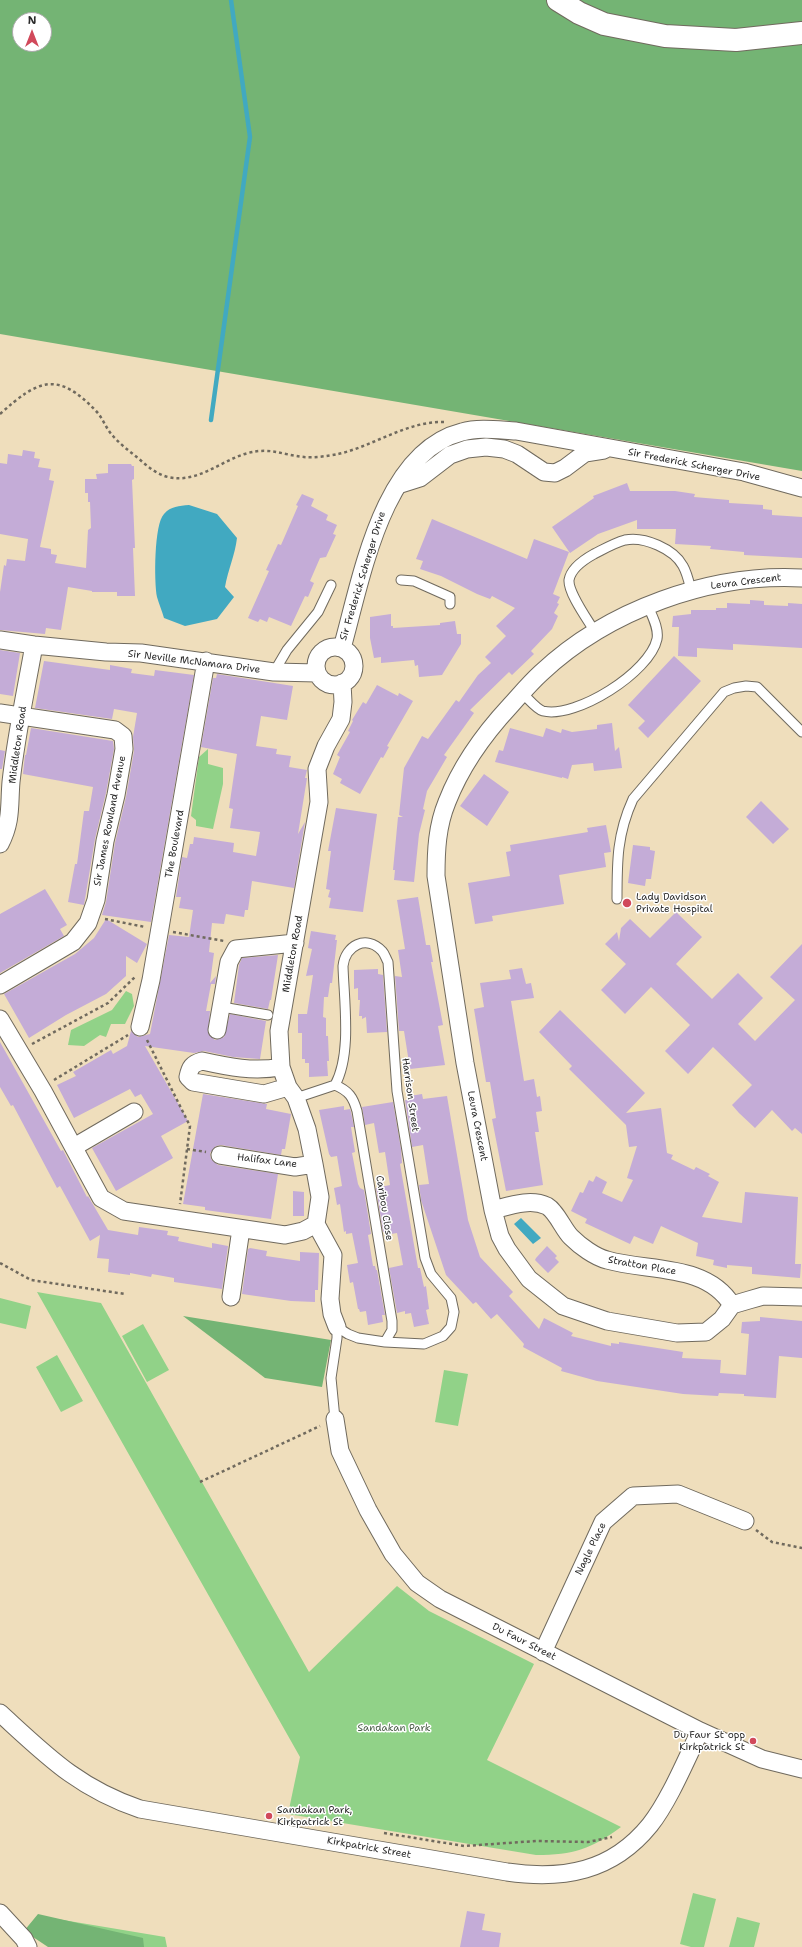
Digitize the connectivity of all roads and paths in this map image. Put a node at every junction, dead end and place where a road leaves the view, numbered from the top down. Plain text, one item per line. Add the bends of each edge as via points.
1 (558, 0) edge
2 (802, 33) edge
3 (0, 414) edge
4 (462, 432) junction
5 (610, 448) junction
6 (398, 485) junction
7 (802, 488) edge
8 (802, 578) edge
9 (401, 580) dead end
10 (331, 585) dead end
11 (691, 590) junction
12 (450, 604) dead end
13 (648, 606) junction
14 (595, 632) junction
15 (0, 640) edge
16 (34, 646) junction
17 (342, 648) junction
18 (206, 661) junction
19 (274, 672) junction
20 (317, 673) junction
21 (342, 683) junction
22 (522, 693) junction
23 (0, 713) edge
24 (21, 717) junction
25 (802, 732) edge
26 (6, 782) edge
27 (0, 844) edge
28 (617, 899) dead end
29 (295, 943) junction
30 (137, 974) dead end
31 (0, 985) edge
32 (222, 1007) junction
33 (268, 1015) dead end
34 (0, 1019) edge
35 (140, 1027) junction
36 (217, 1030) dead end
37 (20, 1051) junction
38 (281, 1067) junction
39 (335, 1085) junction
40 (41, 1088) junction
41 (292, 1093) junction
42 (134, 1112) dead end
43 (74, 1147) junction
44 (220, 1155) dead end
45 (314, 1164) junction
46 (493, 1210) junction
47 (178, 1219) junction
48 (316, 1224) junction
49 (241, 1229) junction
50 (0, 1263) edge
51 (125, 1294) dead end
52 (232, 1297) dead end
53 (802, 1297) edge
54 (732, 1305) junction
55 (337, 1327) junction
56 (385, 1342) junction
57 (335, 1420) junction
58 (200, 1482) dead end
59 (745, 1521) joint
60 (802, 1548) edge
61 (543, 1652) junction
62 (0, 1712) edge
63 (700, 1731) junction
64 (802, 1769) edge
65 (379, 1833) dead end
66 (612, 1837) dead end
67 (0, 1912) edge
68 (28, 1947) edge

1 - 2 main road via 604,24 666,36 736,40
3 - 4 path via 21,395 43,384 58,383 76,392 97,412 112,435 152,470 168,477 187,478 246,453 265,450 305,457 338,454 432,422 459,423
4 - 5 street, Sir Frederick Scherger Drive via 486,429 516,430
4 - 6 street, Sir Frederick Scherger Drive via 436,442 410,468
5 - 6 street, Sir Frederick Scherger Drive via 585,453 555,473 544,472 517,454 504,449 486,447 467,450 450,455 420,478
5 - 7 street, Sir Frederick Scherger Drive via 744,472
6 - 17 street, Sir Frederick Scherger Drive via 387,501 376,527
8 - 11 street, Leura Crescent via 771,577 733,581
9 - 12 lane via 414,581 450,597
10 - 19 lane via 318,612 287,650
11 - 13 street, Leura Crescent
11 - 14 lane via 683,565 668,550 651,542 626,540 612,544 584,560 575,568 569,579 570,587
13 - 14 street, Leura Crescent
13 - 22 lane via 655,624 657,639 643,660 620,683 599,697 558,712 542,710
14 - 22 street, Leura Crescent via 540,673
15 - 16 street, Sir Neville McNamara Drive
16 - 18 street, Sir Neville McNamara Drive via 141,653
16 - 24 street, Middleton Road
17 - 20 street via 334,646 321,652 317,659
17 - 21 street via 352,658 354,665 349,679
18 - 19 street, Sir Neville McNamara Drive
18 - 35 street, The Boulevard via 157,946
19 - 20 street, Sir Neville McNamara Drive
20 - 21 street via 328,683
21 - 29 street, Middleton Road via 341,719 326,746 318,769 319,802
22 - 46 street, Leura Crescent via 484,737 462,771 447,802 436,845 436,876 465,1062
23 - 24 street, Sir James Rowland Avenue
24 - 26 street, Middleton Road
24 - 31 street, Sir James Rowland Avenue via 115,730 123,736 124,749 96,900 88,923 73,942
25 - 28 lane via 758,687 746,686 724,692 633,799 619,840
26 - 27 street, Middleton Road via 11,808
29 - 32 street via 236,949 229,962
29 - 38 street, Middleton Road via 279,1031
30 - 37 path via 108,1003
32 - 33 lane
32 - 36 street
34 - 37 street
35 - 40 path
35 - 47 path via 190,1126
37 - 40 street
38 - 41 street, Middleton Road
38 - 41 street via 250,1070 202,1061 195,1063 188,1077 193,1082 264,1094
39 - 41 lane
39 - 56 lane, Caribou Close via 346,1090 354,1099 357,1111 392,1321 392,1330
39 - 56 lane, Harrison Street via 346,1055 344,957 355,945 374,945 382,951 388,962 397,1091 425,1258 431,1274 451,1298 454,1312 451,1327 443,1336 424,1344
40 - 43 street
41 - 45 street, Middleton Road via 307,1129
42 - 43 street
43 - 47 street via 101,1198 124,1211
44 - 45 street, Halifax Lane via 295,1167
45 - 48 street, Middleton Road via 320,1197
46 - 54 street, Stratton Place via 516,1204 532,1203 547,1206 571,1237 588,1251 605,1260 686,1274 706,1280 726,1296
46 - 54 street, Leura Crescent via 500,1236 507,1249 529,1279 563,1306 607,1320 677,1333 706,1332 722,1319
47 - 49 street
48 - 49 street via 304,1231 285,1235
48 - 55 street via 333,1255 330,1299
49 - 52 street
50 - 51 path via 31,1280
53 - 54 street via 763,1296
55 - 56 lane, Harrison Street via 358,1338
55 - 57 lane via 331,1378
57 - 58 path
57 - 61 street, Du Faur Street via 340,1451 368,1510 393,1554 418,1583 440,1599
59 - 60 path via 772,1542
59 - 61 street, Nagle Place via 678,1494 633,1496 602,1522
61 - 63 street, Du Faur Street
62 - 63 street, Kirkpatrick Street via 75,1778 115,1800 140,1809 544,1876 578,1872 594,1866 622,1851 635,1840 650,1825 660,1809
63 - 64 street, Du Faur Street via 762,1760
65 - 66 path via 464,1846 536,1841 588,1842
67 - 68 street

